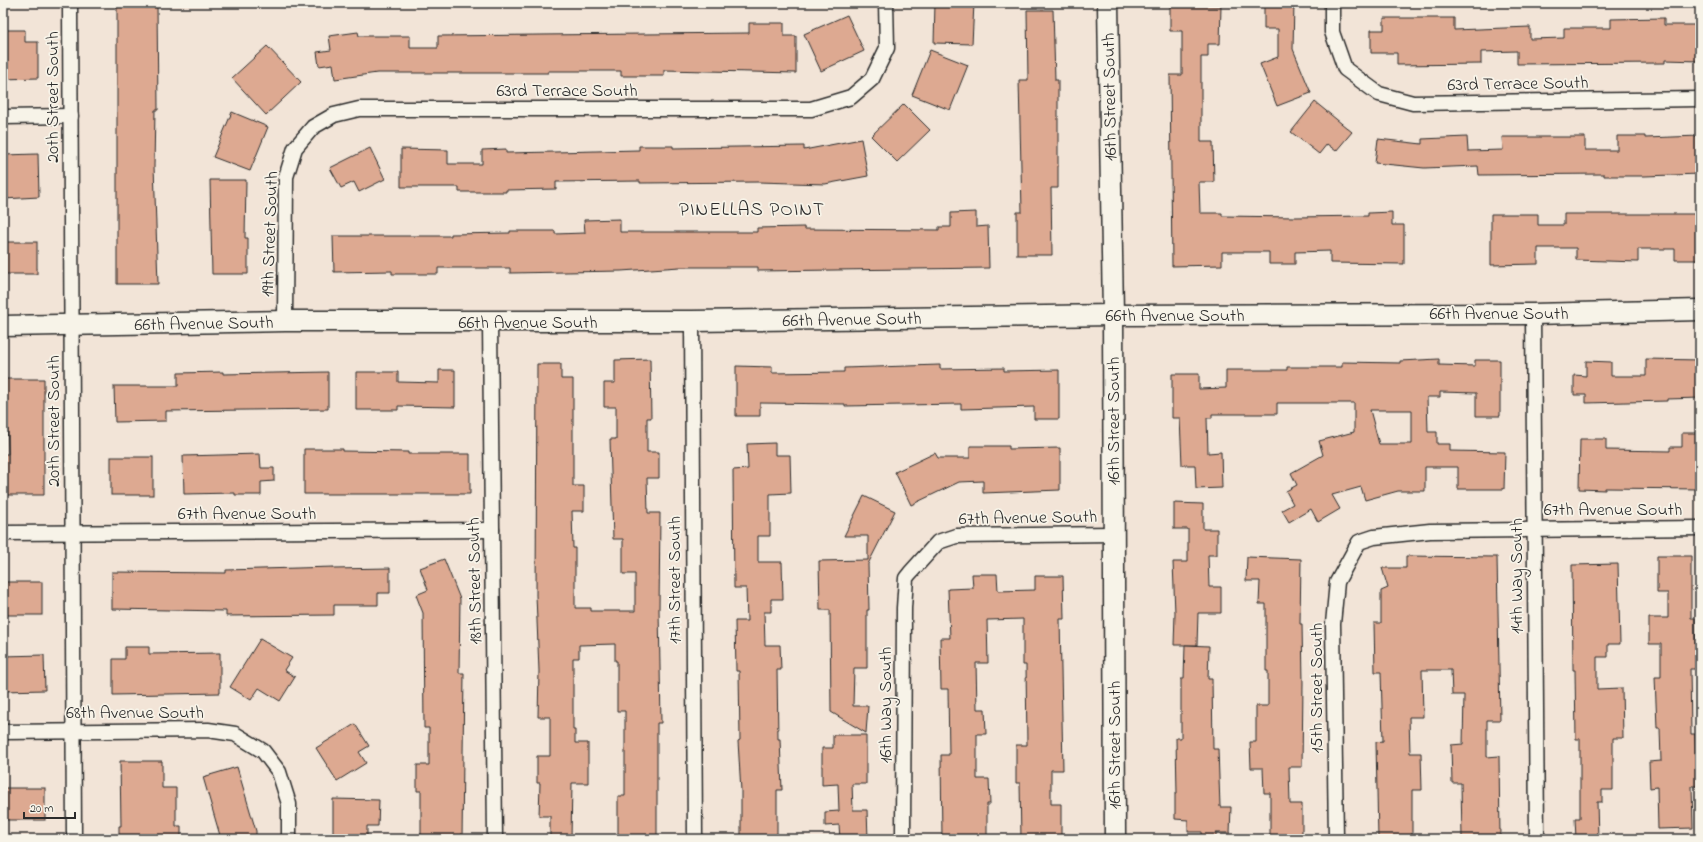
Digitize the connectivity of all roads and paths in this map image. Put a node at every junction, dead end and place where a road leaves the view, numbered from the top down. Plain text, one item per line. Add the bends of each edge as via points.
1 (70, 3) edge
2 (886, 3) edge
3 (1108, 3) edge
4 (1332, 3) edge
5 (1700, 99) edge
6 (71, 116) junction
7 (3, 117) edge
8 (295, 148) joint
9 (1700, 310) edge
10 (1533, 314) junction
11 (1113, 315) junction
12 (285, 321) junction
13 (692, 321) junction
14 (490, 322) junction
15 (72, 324) junction
16 (3, 326) edge
17 (1700, 528) edge
18 (1535, 529) junction
19 (492, 530) junction
20 (72, 533) junction
21 (3, 534) edge
22 (1113, 534) junction
23 (1359, 542) joint
24 (910, 573) joint
25 (73, 731) junction
26 (3, 732) edge
27 (74, 839) edge
28 (289, 839) edge
29 (495, 839) edge
30 (695, 839) edge
31 (903, 839) edge
32 (1115, 839) edge
33 (1336, 839) edge
34 (1537, 839) edge

1 - 6 street, 20th Street South
2 - 8 street, 63rd Terrace South via 887,48 872,79 851,96 811,109 359,109 334,115 313,127
3 - 11 street, 16th Street South
4 - 5 street, 63rd Terrace South via 1332,32 1345,69 1379,94 1413,103
6 - 7 street
6 - 15 street, 20th Street South
8 - 12 street, 19th Street South via 286,178
9 - 10 street, 66th Avenue South
10 - 11 street, 66th Avenue South
10 - 18 street, 14th Way South
11 - 13 street, 66th Avenue South
11 - 22 street, 16th Street South
12 - 14 street, 66th Avenue South
12 - 15 street, 66th Avenue South
13 - 14 street, 66th Avenue South
13 - 30 street, 17th Street South
14 - 19 street, 18th Street South
15 - 16 street, 66th Avenue South
15 - 20 street, 20th Street South
17 - 18 street, 67th Avenue South
18 - 23 street, 67th Avenue South via 1430,531 1374,537
18 - 34 street, 14th Way South
19 - 20 street, 67th Avenue South
19 - 29 street, 18th Street South
20 - 21 street, 67th Avenue South
20 - 25 street, 20th Street South
22 - 24 street, 67th Avenue South via 956,536 938,542
22 - 32 street, 16th Street South
23 - 33 street, 15th Street South via 1337,582 1333,624
24 - 31 street, 16th Way South via 906,578 904,608
25 - 26 street, 68th Avenue South
25 - 27 street, 20th Street South
25 - 28 street, 68th Avenue South via 208,730 235,734 263,751 279,772 289,804

